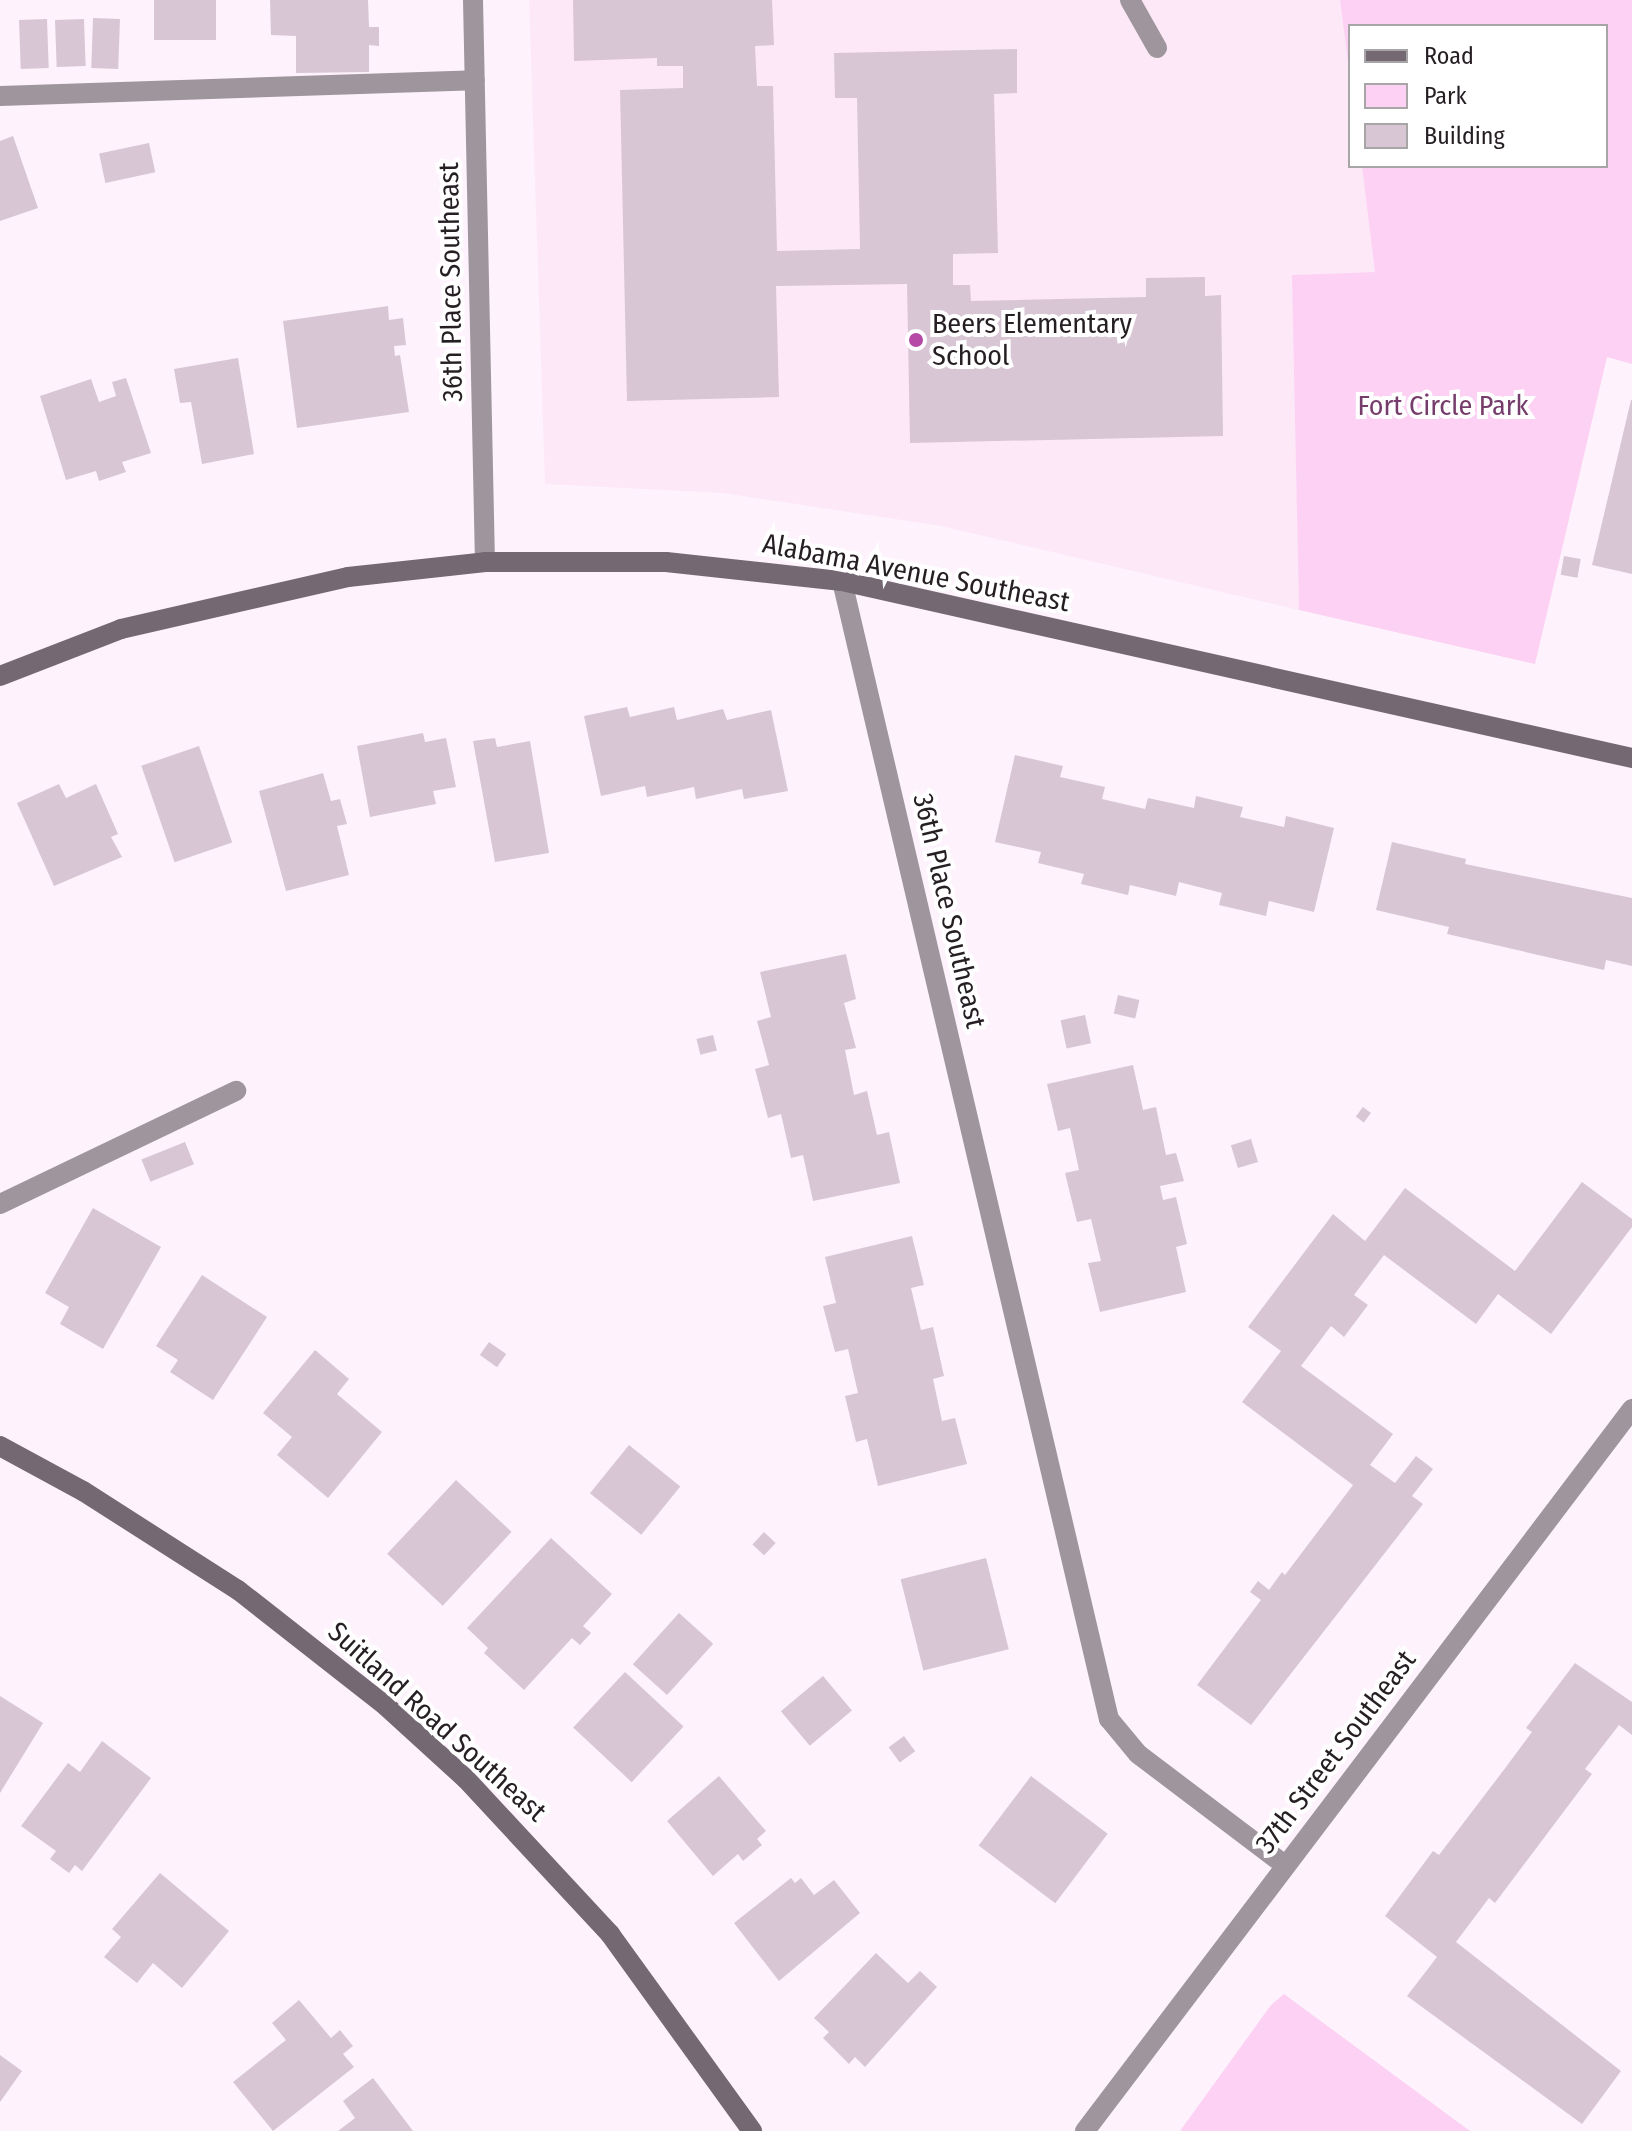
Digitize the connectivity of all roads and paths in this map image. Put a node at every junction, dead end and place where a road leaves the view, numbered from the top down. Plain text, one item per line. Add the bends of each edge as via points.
1 (473, 0) edge
2 (1130, 0) edge
3 (1157, 48) dead end
4 (475, 80) junction
5 (0, 96) edge
6 (485, 562) junction
7 (842, 581) junction
8 (0, 676) edge
9 (1632, 758) edge
10 (236, 1091) dead end
11 (0, 1204) edge
12 (1632, 1409) edge
13 (0, 1446) edge
14 (1285, 1865) junction
15 (752, 2131) edge
16 (1085, 2131) edge

1 - 4 street, 36th Place Southeast
2 - 3 street
4 - 5 street
4 - 6 street, 36th Place Southeast
6 - 7 main road, Alabama Avenue Southeast via 666,562
6 - 8 main road, Alabama Avenue Southeast via 386,571 248,597 121,629
7 - 9 main road, Alabama Avenue Southeast
7 - 14 street, 36th Place Southeast via 1109,1719 1138,1754
10 - 11 street
12 - 14 street, 37th Street Southeast
13 - 15 main road, Suitland Road Southeast via 96,1499 238,1590 432,1748 610,1934
14 - 16 street, 37th Street Southeast

